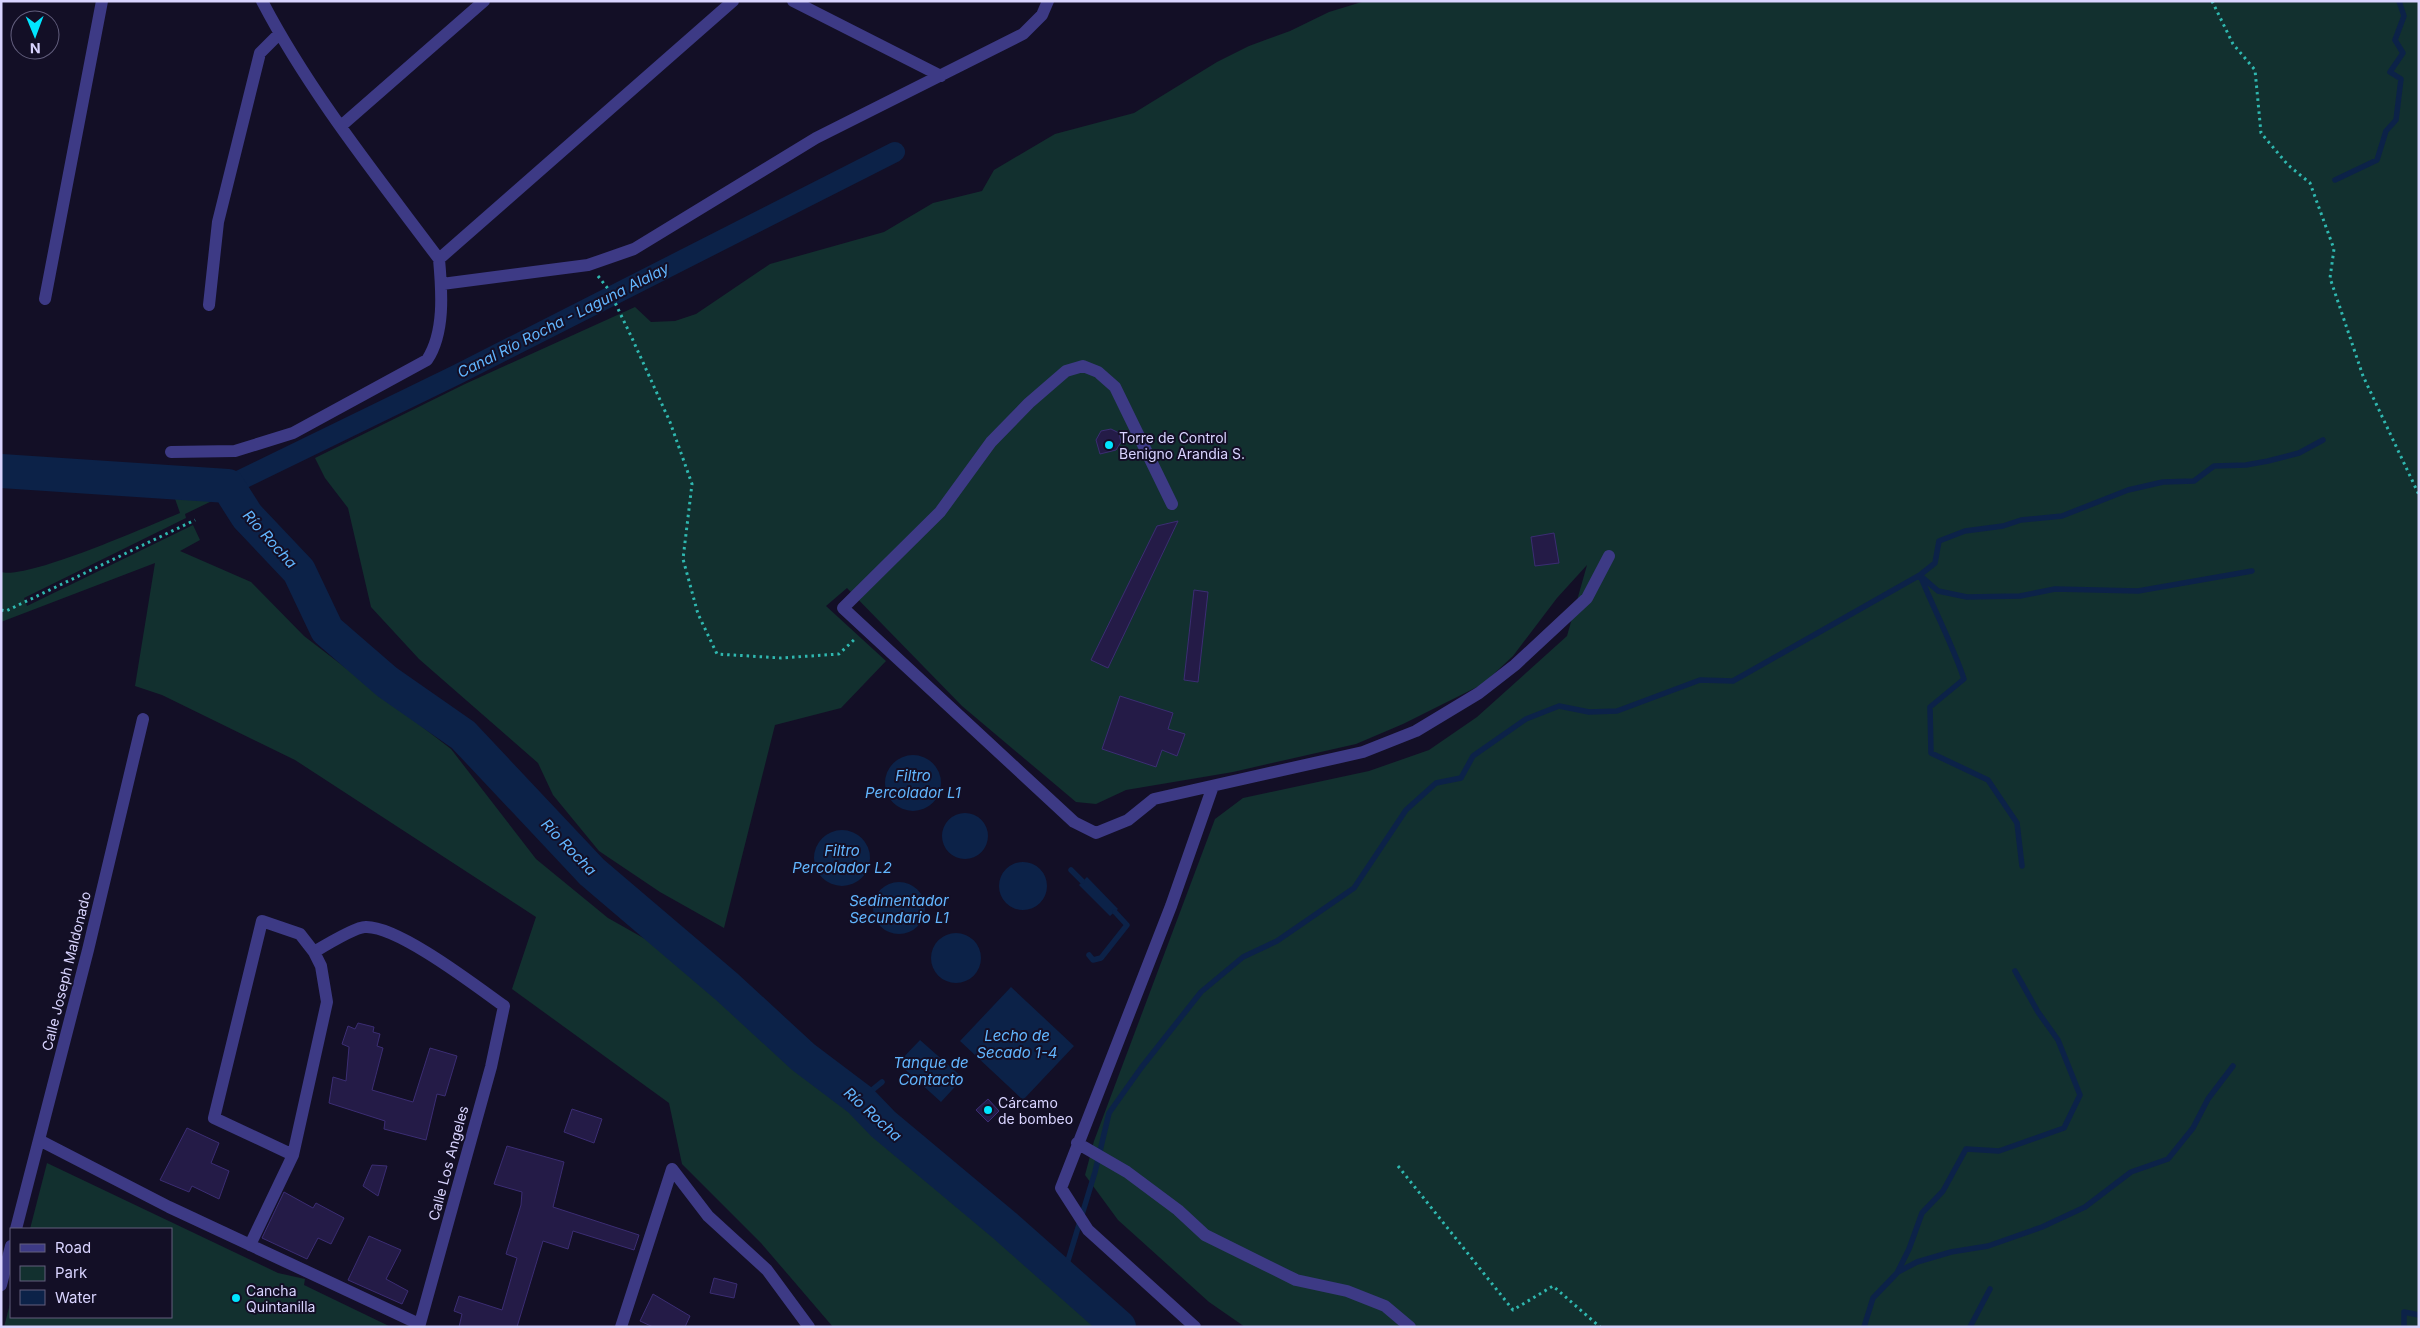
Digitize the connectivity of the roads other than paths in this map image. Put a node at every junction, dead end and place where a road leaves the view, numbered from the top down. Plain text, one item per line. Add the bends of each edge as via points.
1 (102, 1) edge
2 (262, 1) edge
3 (484, 1) edge
4 (733, 1) edge
5 (793, 1) edge
6 (1048, 1) edge
7 (279, 34) junction
8 (941, 76) junction
9 (341, 126) junction
10 (439, 260) junction
11 (442, 284) junction
12 (44, 299) dead end
13 (208, 305) dead end
14 (171, 452) dead end
15 (1172, 504) dead end
16 (1609, 556) dead end
17 (143, 719) dead end
18 (1213, 786) junction
19 (314, 952) junction
20 (38, 1140) junction
21 (1077, 1143) junction
22 (293, 1155) junction
23 (16, 1228) edge
24 (250, 1245) junction
25 (10, 1250) edge
26 (1, 1285) edge
27 (419, 1325) edge
28 (621, 1327) edge
29 (809, 1327) edge
30 (1195, 1327) edge
31 (1410, 1327) edge

1 - 12 street
2 - 7 street
3 - 9 street
4 - 10 street
5 - 8 street
6 - 8 street via 1042,15 1023,34
7 - 9 street
7 - 13 street via 260,53 218,222
8 - 11 street via 816,138 634,249 588,265
9 - 10 street
10 - 11 street
11 - 14 street via 439,329 435,348 427,360 294,433 235,451
15 - 18 street via 1115,388 1098,372 1083,366 1066,371 991,442 940,512 843,608 1074,822 1096,833 1128,820 1154,799
16 - 18 street via 1587,598 1515,665 1416,731 1364,752
17 - 20 street, Calle Joseph Maldonado via 88,950
18 - 21 street via 1171,906
19 - 22 street via 321,966 327,1002
19 - 22 street via 300,934 262,921 214,1118
19 - 27 street, Calle Los Angeles via 364,927 380,929 435,957 504,1006
20 - 23 street, Calle Joseph Maldonado
20 - 24 street
21 - 30 street via 1061,1188 1088,1230
21 - 31 street via 1127,1172 1205,1235 1296,1280 1347,1291 1385,1306
22 - 24 street
24 - 27 street
25 - 26 street
28 - 29 street via 672,1169 708,1216 767,1270

